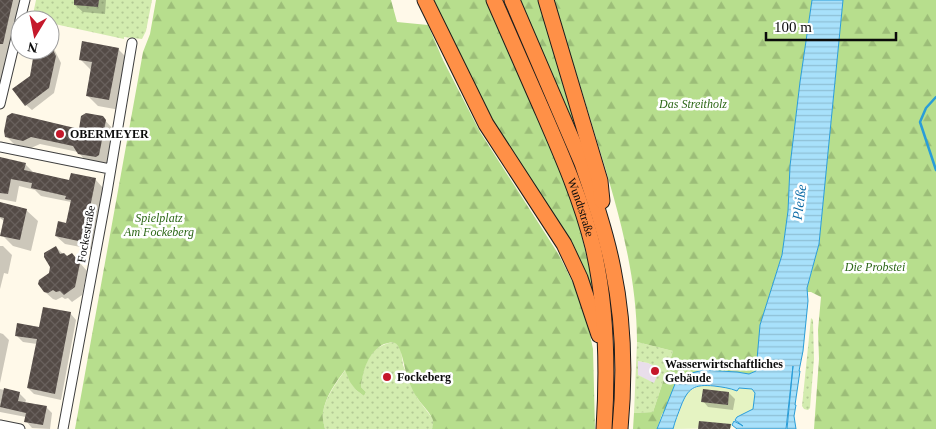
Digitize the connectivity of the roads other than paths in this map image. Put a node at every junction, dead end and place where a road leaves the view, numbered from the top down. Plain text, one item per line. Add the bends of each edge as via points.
1 (425, 0) edge
2 (494, 0) edge
3 (512, 0) edge
4 (546, 0) edge
5 (132, 44) dead end
6 (11, 60) edge
7 (0, 104) edge
8 (0, 147) edge
9 (110, 168) junction
10 (606, 237) junction
11 (606, 362) junction
12 (0, 425) edge
13 (20, 429) edge
14 (63, 429) edge
15 (604, 429) edge
16 (620, 429) edge

1 - 11 highway via 486,124 564,244 580,278
2 - 11 highway, Wundtstraße via 558,144 582,210 600,286
3 - 10 highway, Wundtstraße via 582,163
4 - 10 highway via 600,180
5 - 9 street, Fockestraße
6 - 7 street
8 - 9 street
9 - 14 street, Fockestraße
10 - 16 highway, Wundtstraße via 621,325 623,378
11 - 15 highway, Wundtstraße
12 - 13 street

